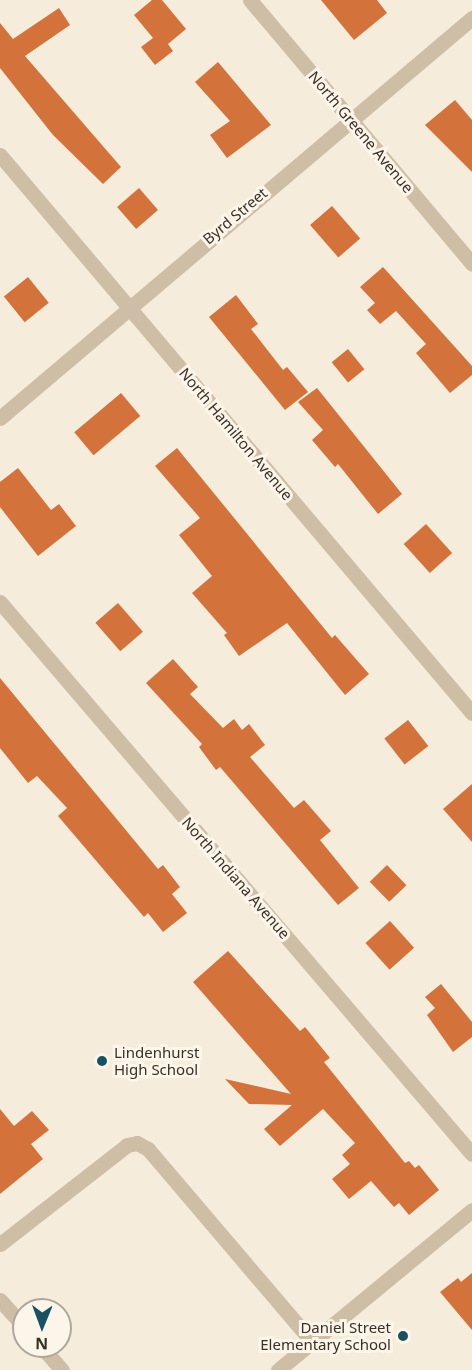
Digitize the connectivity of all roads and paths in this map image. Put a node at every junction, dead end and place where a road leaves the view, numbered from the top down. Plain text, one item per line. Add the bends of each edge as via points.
1 (250, 0) edge
2 (472, 18) edge
3 (350, 118) junction
4 (0, 155) edge
5 (472, 264) edge
6 (128, 307) junction
7 (0, 418) edge
8 (0, 602) edge
9 (472, 713) edge
10 (472, 1154) edge
11 (472, 1210) edge
12 (0, 1244) edge
13 (0, 1300) edge
14 (12, 1314) edge
15 (312, 1342) junction
16 (51, 1358) edge
17 (295, 1365) edge
18 (62, 1370) edge
19 (278, 1370) edge

1 - 3 street, North Greene Avenue
2 - 3 street, Byrd Street
3 - 5 street, North Greene Avenue
3 - 6 street, Byrd Street
4 - 6 street, North Hamilton Avenue
6 - 7 street, Byrd Street
6 - 9 street, North Hamilton Avenue
8 - 10 street, North Indiana Avenue
11 - 15 street
12 - 15 street via 127,1144 137,1143 148,1149
13 - 14 street
15 - 17 street
16 - 18 street
17 - 19 street

